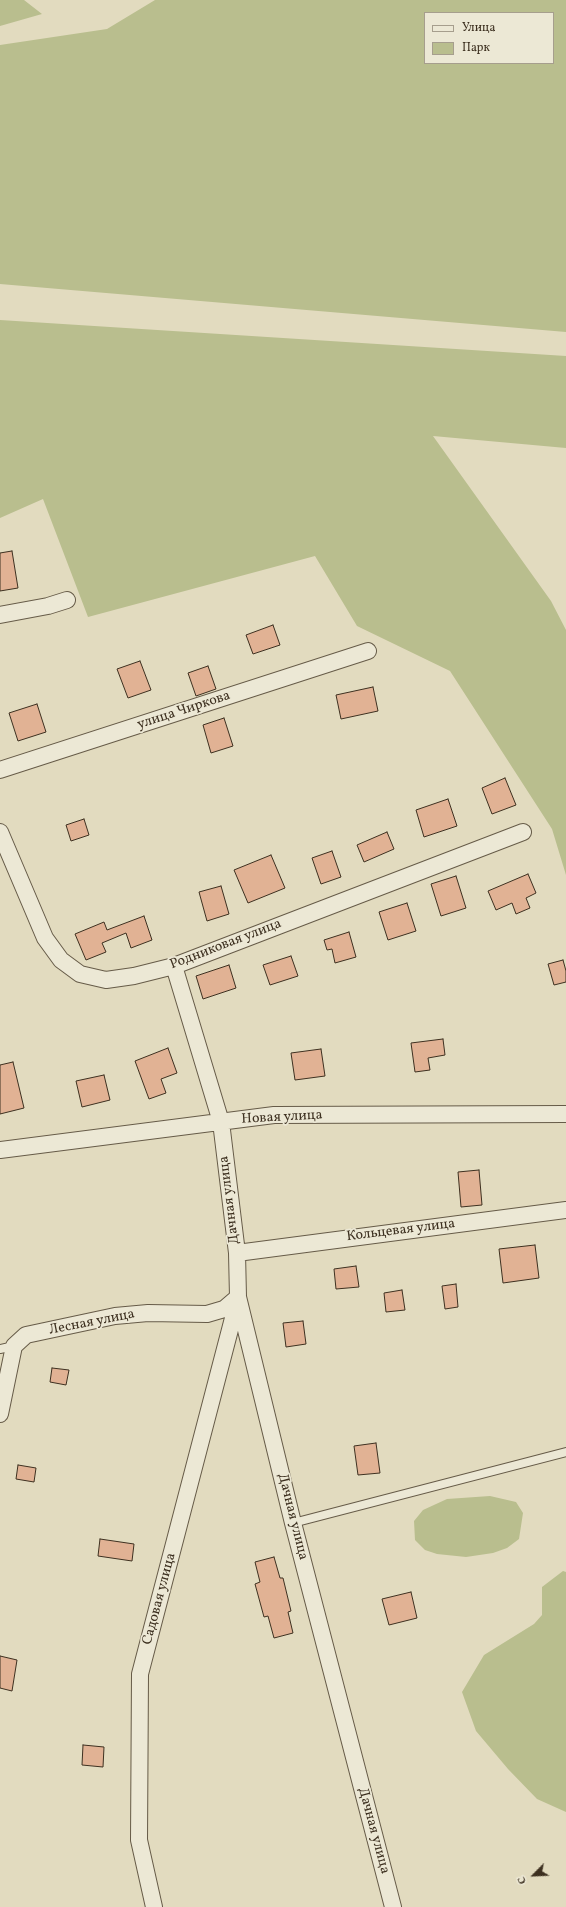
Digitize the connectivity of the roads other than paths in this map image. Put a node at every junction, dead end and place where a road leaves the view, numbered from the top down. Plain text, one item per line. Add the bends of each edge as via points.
1 (67, 600) dead end
2 (0, 615) edge
3 (368, 651) dead end
4 (0, 770) edge
5 (0, 832) edge
6 (523, 832) dead end
7 (174, 966) junction
8 (566, 1114) edge
9 (220, 1122) junction
10 (0, 1150) edge
11 (566, 1210) edge
12 (236, 1253) junction
13 (238, 1297) junction
14 (7, 1347) edge
15 (0, 1414) edge
16 (566, 1452) edge
17 (293, 1523) junction
18 (154, 1907) edge
19 (393, 1907) edge

1 - 2 street
3 - 4 street, улица Чиркова
5 - 7 street, Родниковая улица via 46,938 61,960 80,974 106,980
6 - 7 street, Родниковая улица
7 - 9 street, Дачная улица
8 - 9 street, Новая улица via 274,1115
9 - 10 street, Новая улица
9 - 12 street, Дачная улица
11 - 12 street, Кольцевая улица
12 - 13 street, Дачная улица
13 - 14 street, Лесная улица via 224,1309 207,1314 148,1313 115,1316 26,1335
13 - 17 street, Дачная улица
13 - 18 street, Садовая улица via 140,1674 139,1840
14 - 15 street, Лесная улица
16 - 17 lane
17 - 19 street, Дачная улица

